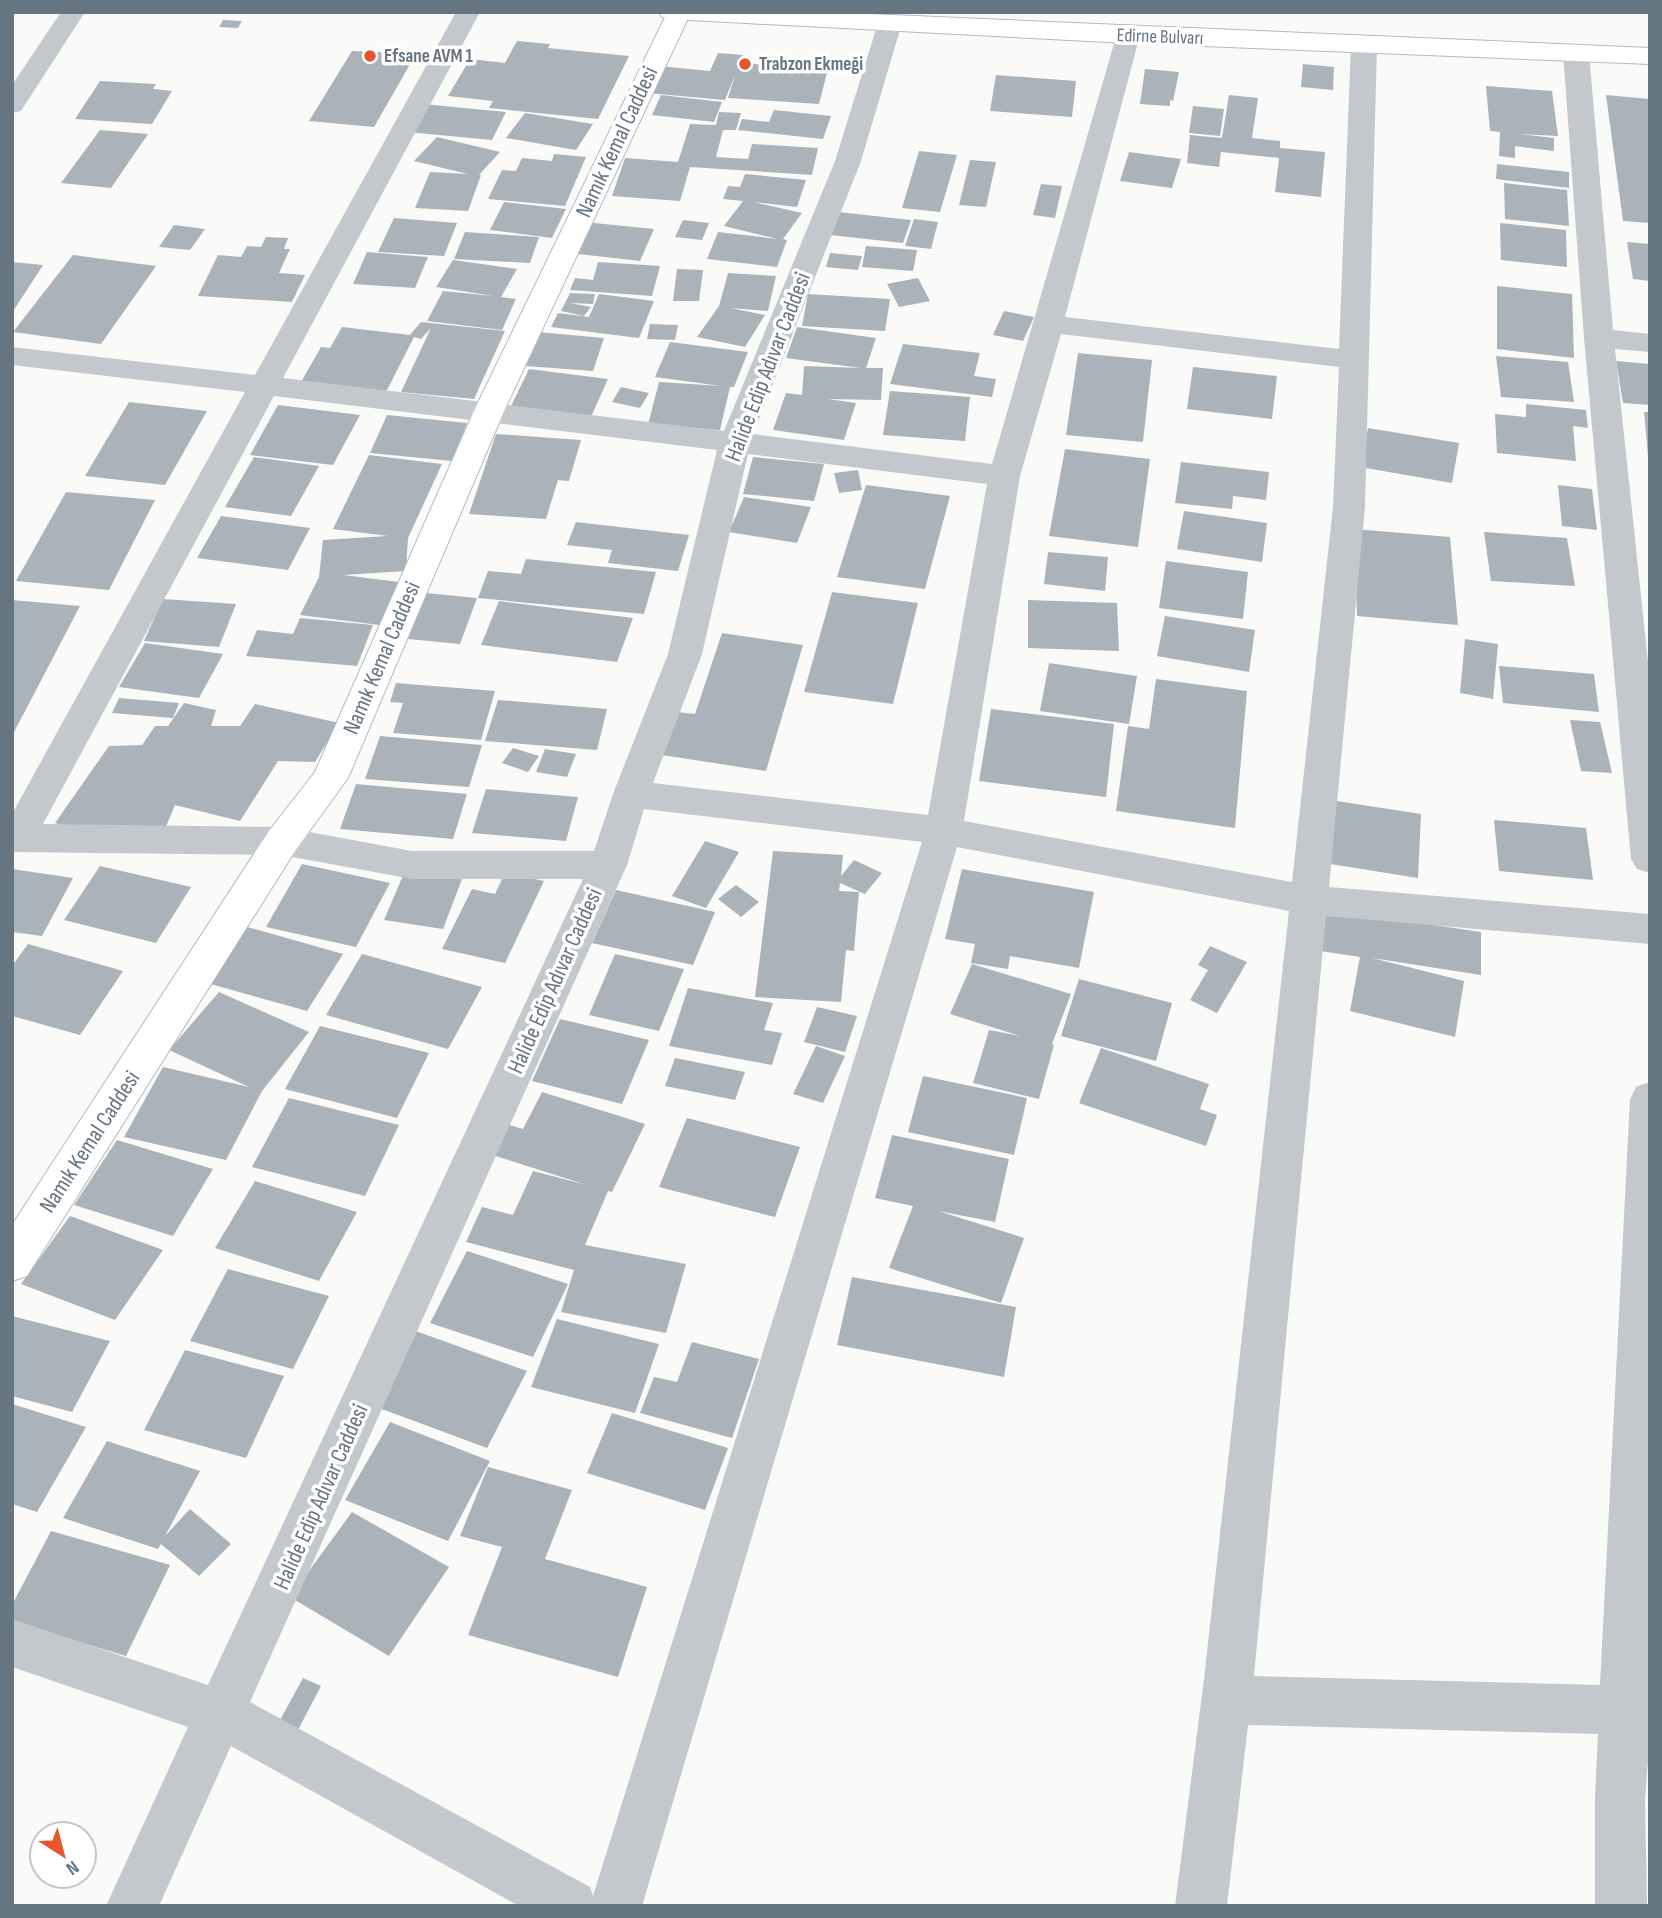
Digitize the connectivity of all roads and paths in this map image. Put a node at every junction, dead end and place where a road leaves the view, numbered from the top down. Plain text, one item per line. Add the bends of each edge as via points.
1 (73, 12) edge
2 (468, 12) edge
3 (671, 12) edge
4 (679, 13) edge
5 (890, 23) junction
6 (1127, 36) junction
7 (1364, 45) junction
8 (1576, 53) junction
9 (1650, 56) edge
10 (12, 105) edge
11 (1049, 324) junction
12 (1599, 338) junction
13 (1650, 343) edge
14 (12, 356) edge
15 (1354, 360) junction
16 (263, 386) junction
17 (489, 411) junction
18 (736, 441) junction
19 (1004, 476) junction
20 (1637, 613) edge
21 (631, 794) junction
22 (944, 831) junction
23 (15, 839) edge
24 (282, 841) junction
25 (1650, 859) edge
26 (608, 865) junction
27 (1310, 900) junction
28 (1650, 929) edge
29 (1650, 1099) edge
30 (12, 1262) edge
31 (12, 1643) edge
32 (1226, 1700) junction
33 (1637, 1711) edge
34 (222, 1714) junction
35 (132, 1906) edge
36 (571, 1906) edge
37 (616, 1906) edge
38 (1201, 1906) edge
39 (1621, 1906) edge

1 - 10 street
2 - 16 street
3 - 4 main road, Edirne Bulvarı
4 - 5 main road, Edirne Bulvarı
4 - 17 main road, Namık Kemal Caddesi
5 - 6 main road, Edirne Bulvarı
5 - 18 street, Halide Edip Adıvar Caddesi via 848,161
6 - 7 main road, Edirne Bulvarı
6 - 11 street
7 - 8 main road, Edirne Bulvarı
7 - 15 street
8 - 9 main road, Edirne Bulvarı
8 - 12 street
11 - 15 street
11 - 19 street
12 - 13 street
12 - 20 street
14 - 16 street
15 - 27 street via 1349,507
16 - 17 street
16 - 23 street
17 - 18 street
17 - 24 main road, Namık Kemal Caddesi via 330,778
18 - 19 street
18 - 21 street, Halide Edip Adıvar Caddesi via 685,654
19 - 22 street
20 - 25 street
21 - 22 street
21 - 26 street, Halide Edip Adıvar Caddesi
22 - 27 street
22 - 37 street
23 - 24 street
24 - 26 street via 412,864
24 - 30 main road, Namık Kemal Caddesi
26 - 34 street, Halide Edip Adıvar Caddesi
27 - 28 street
27 - 32 street
29 - 33 street
31 - 34 street
32 - 33 street
32 - 38 street
33 - 39 street via 1620,1799
34 - 35 street, Halide Edip Adıvar Caddesi
34 - 36 street

